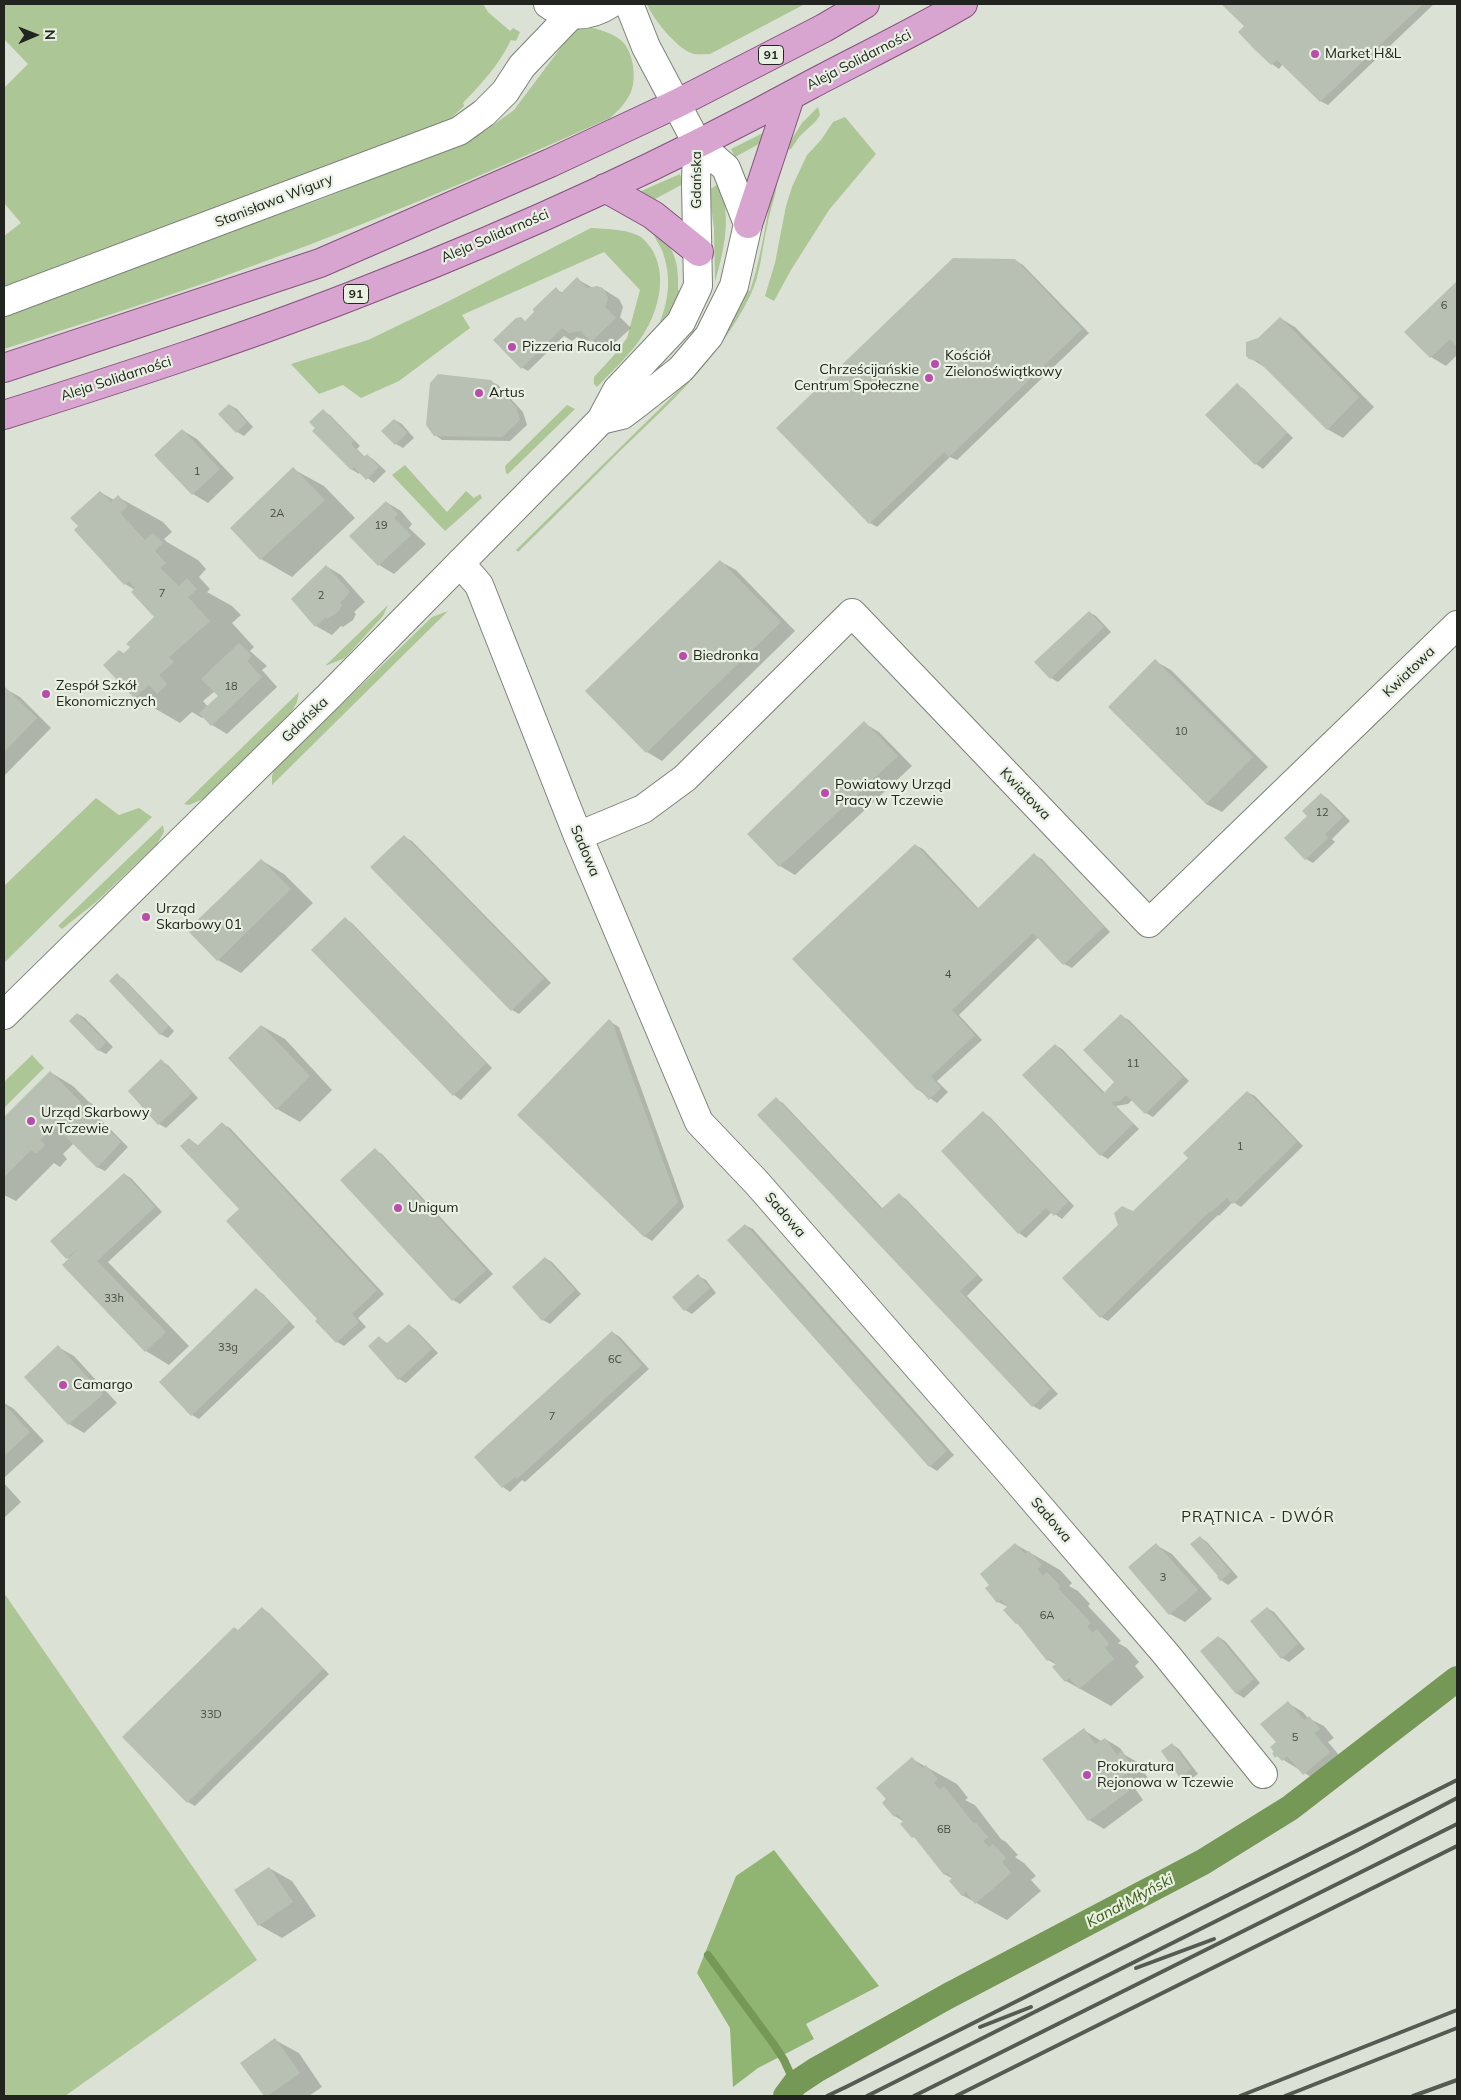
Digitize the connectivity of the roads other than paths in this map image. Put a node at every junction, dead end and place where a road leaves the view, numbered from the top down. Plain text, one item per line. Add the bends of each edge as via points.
1 (542, 4) edge
2 (629, 4) edge
3 (865, 4) edge
4 (963, 4) edge
5 (604, 8) edge
6 (560, 9) edge
7 (644, 42) junction
8 (522, 66) junction
9 (790, 97) junction
10 (676, 104) junction
11 (698, 143) junction
12 (605, 188) junction
13 (748, 224) junction
14 (699, 252) junction
15 (4, 302) edge
16 (4, 368) edge
17 (4, 415) edge
18 (601, 420) junction
19 (460, 563) junction
20 (1457, 625) edge
21 (578, 836) junction
22 (4, 1015) edge
23 (1263, 1774) dead end

1 - 8 street, Stanisława Wigury
2 - 7 street
3 - 10 main road, 91
4 - 9 main road, Aleja Solidarności / 91
5 - 6 street via 585,15
5 - 7 street
6 - 8 street, Stanisława Wigury
7 - 10 street
8 - 15 street, Stanisława Wigury via 505,92 484,113 453,134
9 - 11 main road, Aleja Solidarności / 91
9 - 13 main road
10 - 11 street
10 - 16 main road, 91 via 320,264
11 - 12 main road, Aleja Solidarności / 91
11 - 13 street, Gdańska via 726,168
11 - 14 street, Gdańska
12 - 14 main road via 652,214
12 - 17 main road, Aleja Solidarności / 91 via 354,295 170,362
13 - 18 street, Gdańska via 734,286 709,336 681,369 638,403 622,415
14 - 18 street, Gdańska via 698,286 681,322 617,390
18 - 19 street, Gdańska
19 - 21 street, Sadowa via 479,585
19 - 22 street, Gdańska via 330,696
20 - 21 street, Kwiatowa via 1149,923 852,613 686,778 644,809
21 - 23 street, Sadowa via 699,1122 1007,1468 1165,1652

